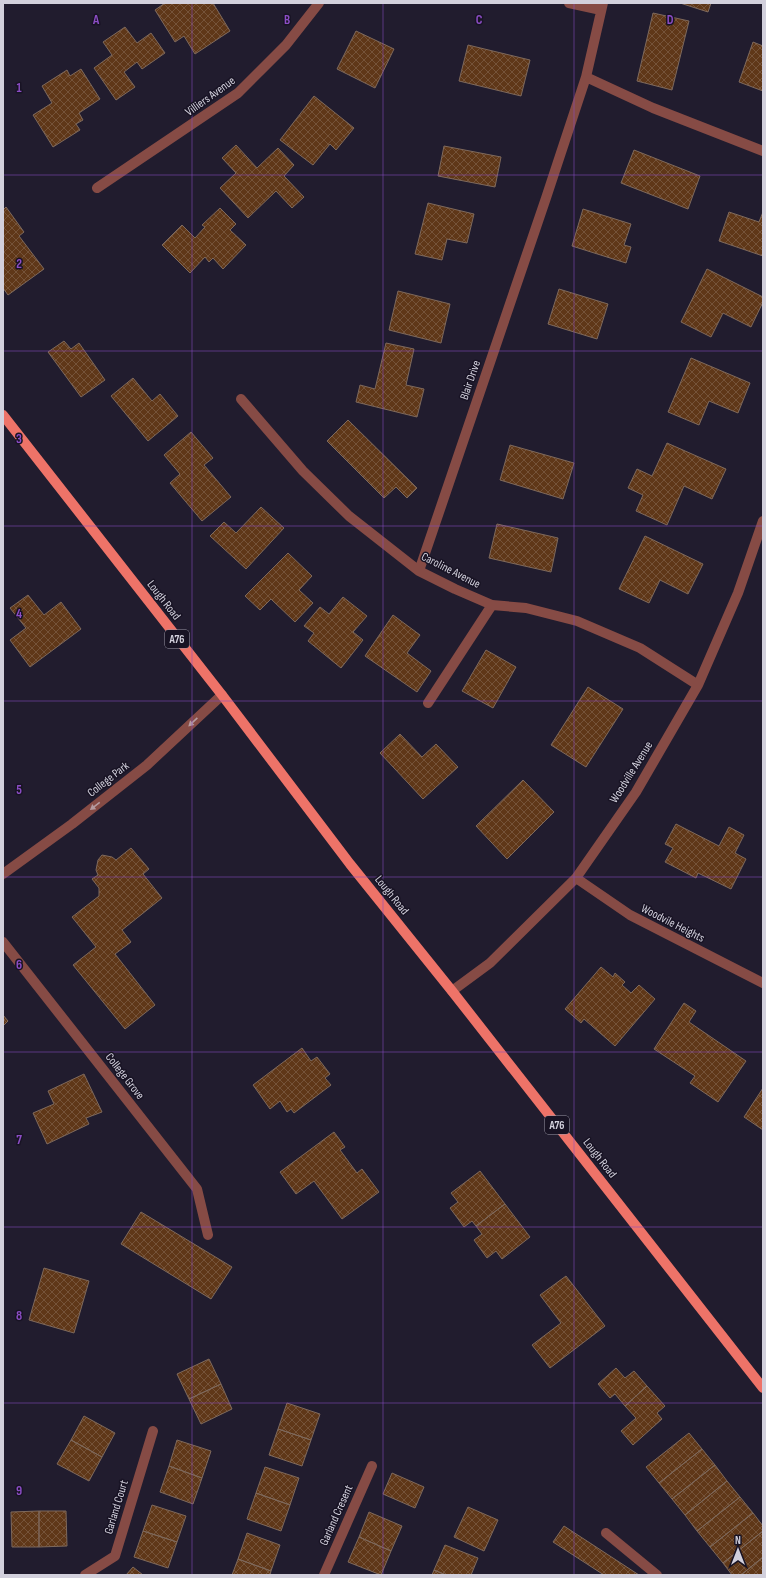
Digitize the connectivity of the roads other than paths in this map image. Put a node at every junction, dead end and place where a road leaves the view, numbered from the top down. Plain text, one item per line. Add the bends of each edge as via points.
1 (319, 3) edge
2 (569, 3) edge
3 (602, 6) edge
4 (586, 77) junction
5 (763, 151) edge
6 (97, 188) dead end
7 (241, 399) dead end
8 (3, 415) edge
9 (763, 521) edge
10 (419, 571) junction
11 (492, 605) junction
12 (698, 685) junction
13 (222, 695) junction
14 (428, 703) dead end
15 (3, 874) edge
16 (576, 878) junction
17 (3, 942) edge
18 (763, 983) edge
19 (452, 991) junction
20 (208, 1235) dead end
21 (763, 1388) edge
22 (153, 1431) dead end
23 (372, 1466) dead end
24 (606, 1533) dead end
25 (85, 1575) edge
26 (324, 1575) edge
27 (657, 1575) edge

1 - 6 street, Villiers Avenue via 286,45 238,93
2 - 3 street
3 - 4 street, Blair Drive
4 - 5 street via 653,108
4 - 10 street, Blair Drive
7 - 10 street, Caroline Avenue via 303,471 349,516
8 - 13 main road, Lough Road / A76
9 - 12 street, Woodville Avenue via 738,593
10 - 11 street, Caroline Avenue
11 - 12 street, Caroline Avenue via 526,608 577,621 640,648
11 - 14 street
12 - 16 street, Woodville Avenue via 636,792
13 -> 15 street, College Park via 147,765
13 - 19 main road, Lough Road / A76 via 350,864
16 - 18 street, Woodvile Heights via 630,915
16 - 19 street, Woodville Avenue via 490,963
17 - 20 street, College Grove via 197,1190
19 - 21 main road, Lough Road / A76
22 - 25 street, Garland Court via 114,1556
23 - 26 street, Garland Cresent
24 - 27 street

